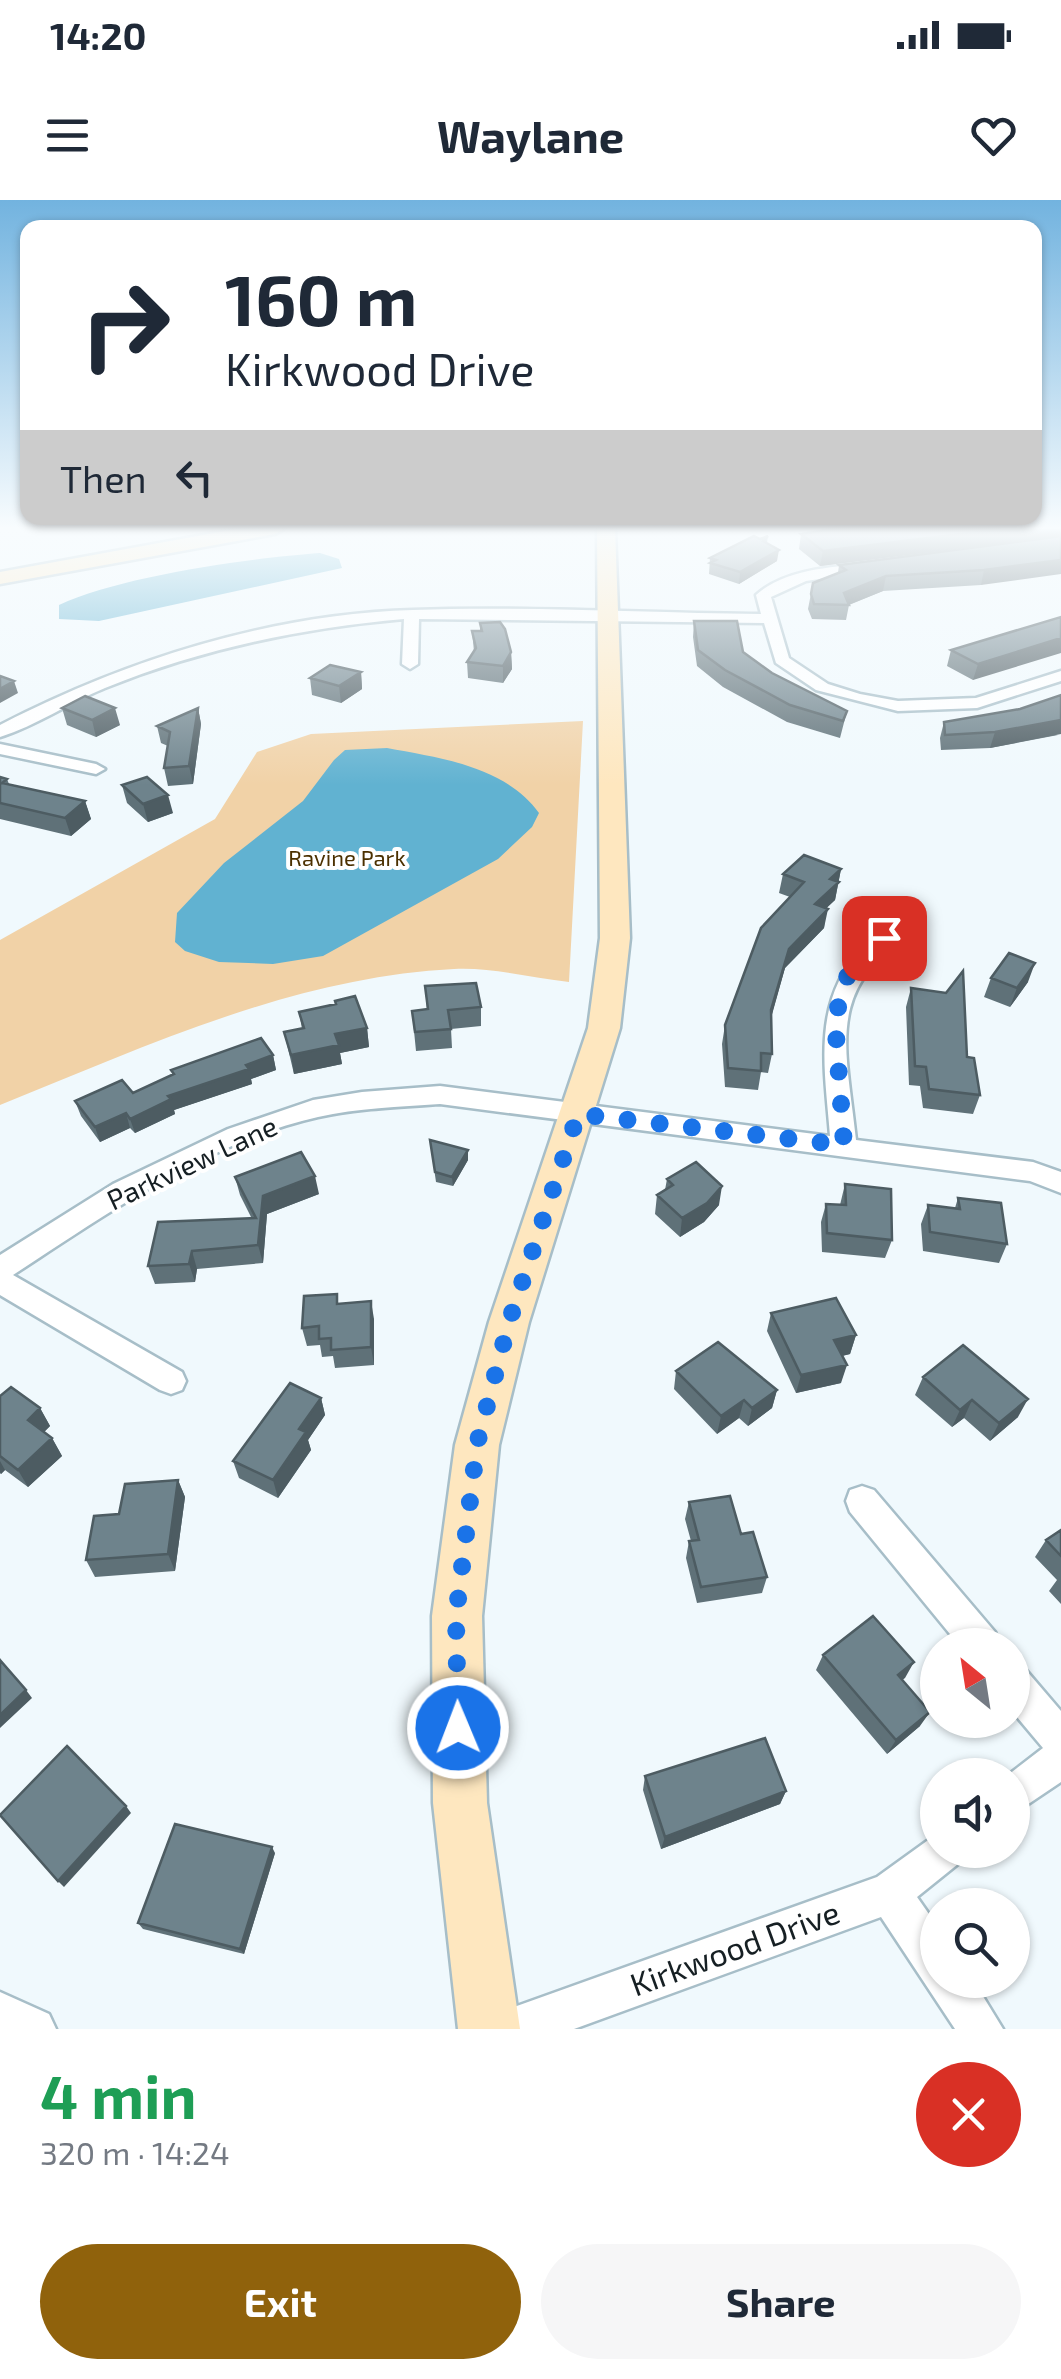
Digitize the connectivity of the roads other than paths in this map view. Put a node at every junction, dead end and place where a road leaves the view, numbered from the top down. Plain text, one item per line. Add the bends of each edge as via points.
1 (409, 614) edge
2 (412, 614) edge
3 (435, 614) edge
4 (768, 614) edge
5 (611, 617) junction
6 (769, 619) junction
7 (410, 664) dead end
8 (1061, 676) edge
9 (0, 732) edge
10 (0, 749) edge
11 (96, 770) dead end
12 (908, 925) dead end
13 (578, 1114) junction
14 (844, 1145) junction
15 (1061, 1183) edge
16 (0, 1269) edge
17 (0, 1281) edge
18 (171, 1381) dead end
19 (862, 1501) dead end
20 (968, 1628) edge
21 (1030, 1703) edge
22 (1061, 1740) edge
23 (1061, 1758) edge
24 (1030, 1782) edge
25 (921, 1868) edge
26 (890, 1893) junction
27 (920, 1937) edge
28 (960, 1998) edge
29 (0, 2014) edge
30 (34, 2029) edge
31 (489, 2029) edge
32 (514, 2029) edge
33 (980, 2029) edge

1 - 9 street via 294,627 145,668 56,700
2 - 7 street
3 - 5 street
4 - 6 street
5 - 6 street
5 - 13 street via 615,938 604,1028
6 - 8 street via 782,660 822,687 856,698 898,706 977,703
10 - 11 street
12 - 14 street via 884,938 845,979 835,1020
13 - 14 street
13 - 16 street, Parkview Lane via 440,1095 314,1110 238,1135 122,1191
13 - 31 street via 509,1322 477,1444 456,1616 460,1803
14 - 15 street via 1032,1172
17 - 18 street
19 - 20 street
21 - 22 street
23 - 24 street
25 - 26 street, Kirkwood Drive
26 - 27 street
26 - 32 street, Kirkwood Drive
28 - 33 street
29 - 30 street

